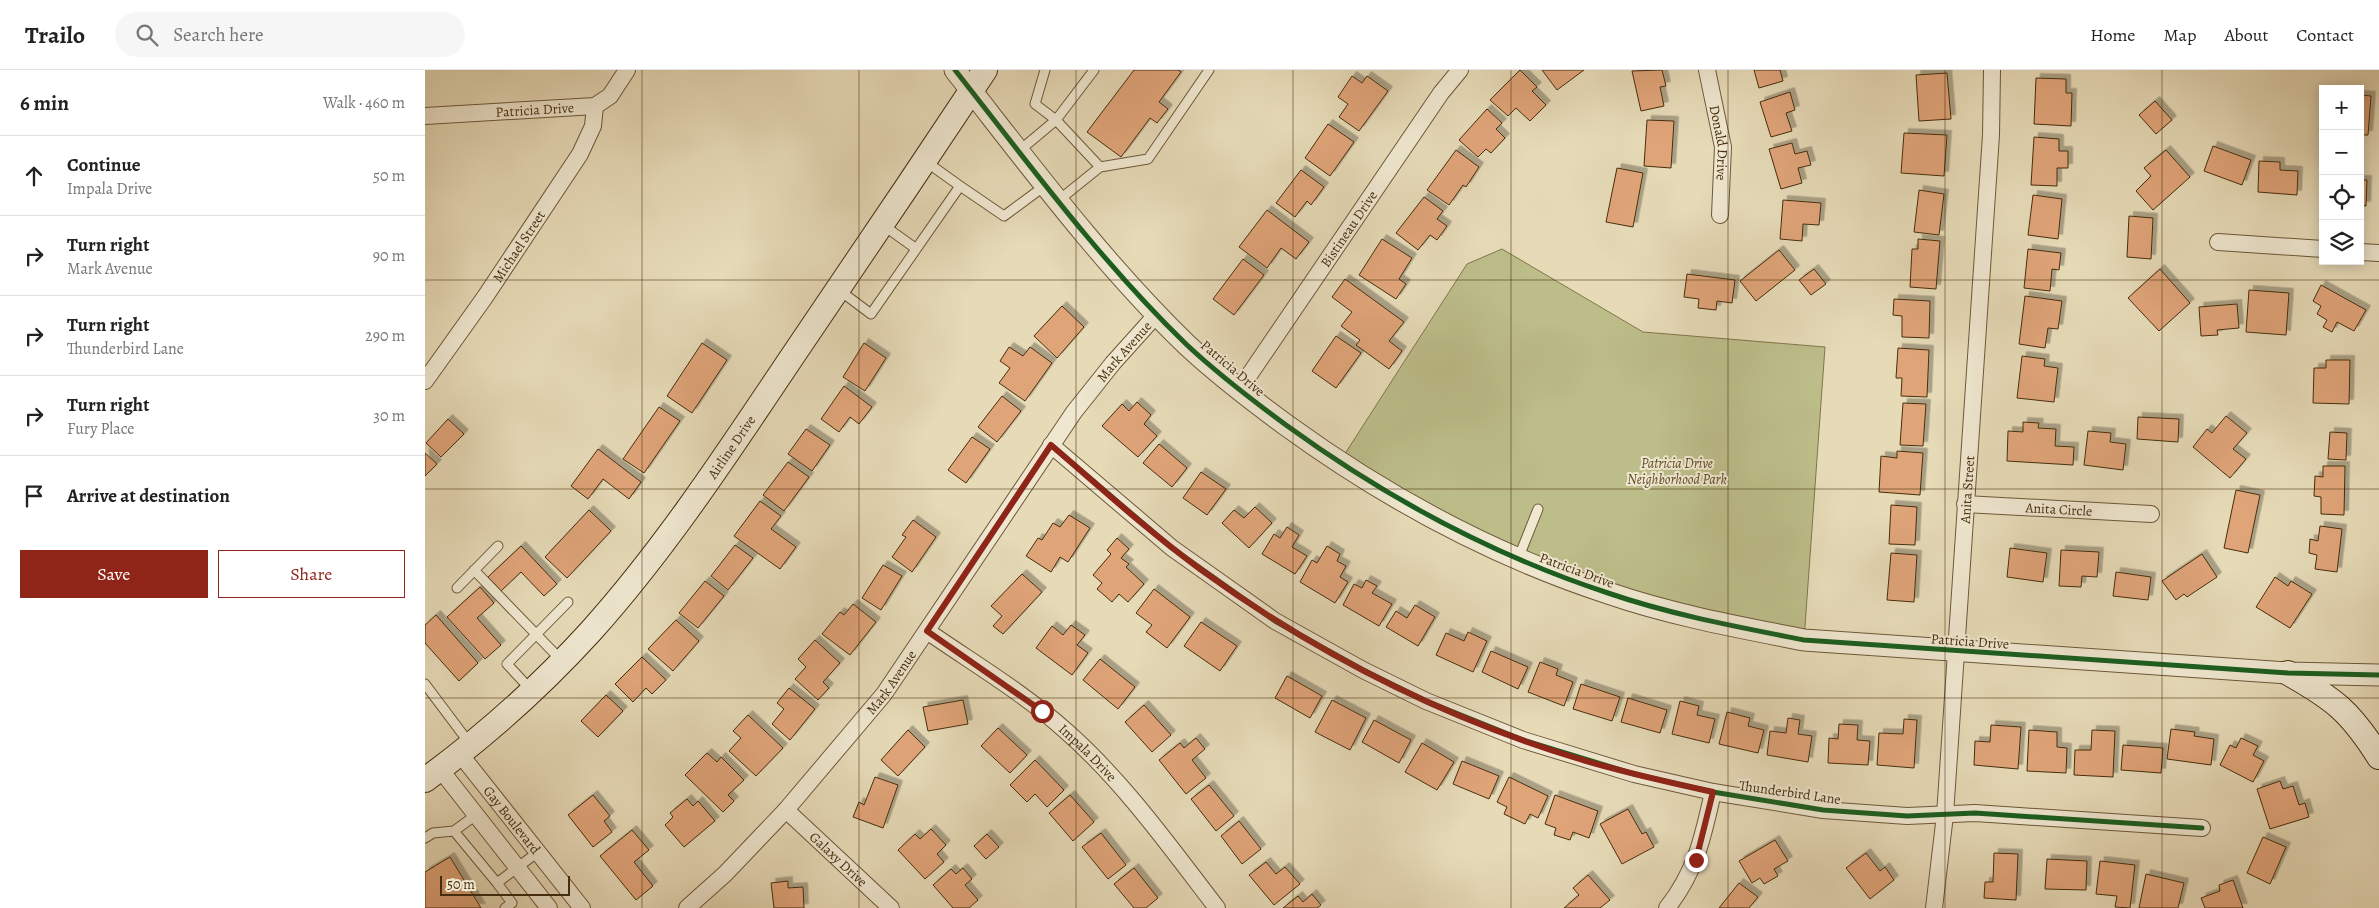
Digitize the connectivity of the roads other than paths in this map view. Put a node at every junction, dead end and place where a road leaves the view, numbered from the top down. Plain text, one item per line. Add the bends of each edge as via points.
1 (627, 70) edge
2 (955, 70) edge
3 (985, 70) edge
4 (1045, 70) edge
5 (1094, 70) edge
6 (1209, 70) edge
7 (1460, 70) edge
8 (1707, 70) edge
9 (1992, 70) edge
10 (1079, 73) dead end
11 (1088, 79) junction
12 (971, 91) junction
13 (595, 106) junction
14 (425, 116) edge
15 (1056, 120) junction
16 (1019, 151) junction
17 (924, 160) junction
18 (1100, 167) junction
19 (960, 186) junction
20 (1053, 193) junction
21 (1720, 215) dead end
22 (881, 224) junction
23 (2218, 242) dead end
24 (915, 248) junction
25 (2319, 249) edge
26 (2364, 252) edge
27 (2379, 253) edge
28 (838, 289) junction
29 (1157, 314) junction
30 (425, 381) edge
31 (1239, 390) junction
32 (1051, 445) junction
33 (1965, 504) junction
34 (1538, 509) dead end
35 (2151, 514) dead end
36 (498, 546) dead end
37 (1517, 560) junction
38 (474, 570) junction
39 (457, 588) dead end
40 (567, 602) dead end
41 (927, 631) junction
42 (536, 634) junction
43 (1955, 651) junction
44 (562, 662) junction
45 (2288, 673) junction
46 (2379, 675) edge
47 (425, 684) edge
48 (532, 692) junction
49 (466, 750) junction
50 (2379, 757) edge
51 (432, 774) edge
52 (1713, 792) junction
53 (786, 810) junction
54 (476, 815) junction
55 (1945, 815) junction
56 (2202, 828) dead end
57 (454, 832) junction
58 (425, 838) edge
59 (539, 852) junction
60 (518, 868) junction
61 (497, 883) junction
62 (505, 908) edge
63 (549, 908) edge
64 (582, 908) edge
65 (687, 908) edge
66 (891, 908) edge
67 (1217, 908) edge
68 (1667, 908) edge
69 (1934, 908) edge

1 - 13 street via 610,96
2 - 12 street, Patricia Drive
3 - 12 main road, Airline Drive
4 - 15 lane via 1035,104
5 - 11 lane
6 - 18 lane via 1148,159
7 - 31 street, Bistineau Drive via 1441,93
8 - 21 street, Donald Drive via 1723,147
9 - 33 street, Anita Street via 1991,135
10 - 11 lane
11 - 15 lane
12 - 16 street, Patricia Drive
12 - 17 main road, Airline Drive
13 - 14 street, Patricia Drive
13 - 30 street, Michael Street via 593,126 581,154
15 - 16 lane
15 - 18 lane
16 - 20 street, Patricia Drive
17 - 19 lane
17 - 22 main road, Airline Drive
18 - 20 lane
19 - 20 lane via 1004,216
19 - 24 lane
20 - 29 street, Patricia Drive
22 - 24 lane
22 - 28 main road, Airline Drive
23 - 25 street
24 - 28 lane via 871,314
26 - 27 street
28 - 44 main road, Airline Drive via 664,543
29 - 31 street, Patricia Drive
29 - 32 street, Mark Avenue via 1092,389
31 - 37 street, Patricia Drive via 1325,454 1387,493
32 - 41 street, Mark Avenue
32 - 52 street, Thunderbird Lane via 1138,521 1200,569 1275,621 1363,670 1426,701 1523,740 1634,774
33 - 35 street, Anita Circle
33 - 43 street, Anita Street
34 - 37 lane
36 - 38 lane
37 - 43 street, Patricia Drive via 1617,596 1738,627 1804,640
38 - 39 lane
38 - 42 lane
40 - 42 lane
41 - 53 street, Mark Avenue via 884,694
41 - 67 street, Impala Drive via 1066,730 1124,791
42 - 44 lane
42 - 48 lane via 507,664
43 - 45 street, Patricia Drive
43 - 55 street, Anita Street
44 - 48 main road, Airline Drive
45 - 46 street, Patricia Drive
45 - 50 main road via 2324,693 2345,710
47 - 49 lane
48 - 49 main road, Airline Drive
49 - 51 main road, Airline Drive
49 - 59 street, Gay Boulevard
51 - 54 street, Gay Boulevard
52 - 55 street, Thunderbird Lane via 1823,810 1907,816
52 - 68 street via 1696,860
53 - 65 street, Mark Avenue via 725,874
53 - 66 street, Galaxy Drive
54 - 57 lane
54 - 60 street, Gay Boulevard
55 - 56 street, Thunderbird Lane via 1975,813
55 - 69 street, Anita Street
57 - 58 lane via 433,833
57 - 61 lane
59 - 60 lane
59 - 64 street, Gay Boulevard
60 - 61 lane
60 - 63 street, Gay Boulevard
61 - 62 lane via 512,903

